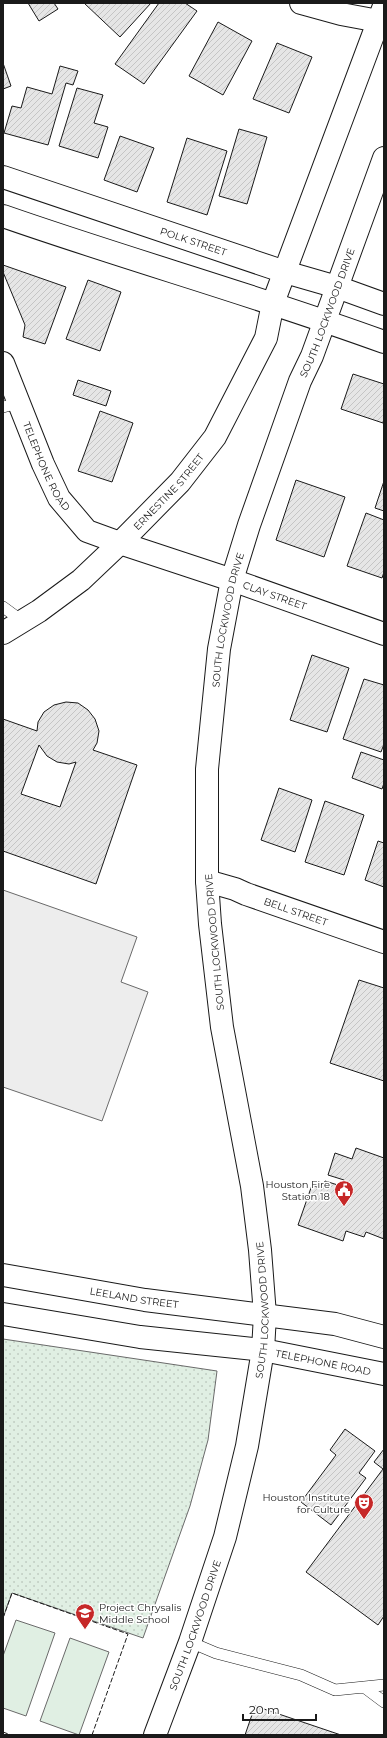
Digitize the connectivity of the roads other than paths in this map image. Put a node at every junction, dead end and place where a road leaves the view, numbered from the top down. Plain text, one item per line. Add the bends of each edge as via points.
1 (301, 3) edge
2 (382, 16) edge
3 (384, 158) edge
4 (3, 177) edge
5 (3, 216) edge
6 (285, 272) junction
7 (337, 287) junction
8 (273, 303) junction
9 (384, 304) edge
10 (325, 321) junction
11 (384, 342) edge
12 (3, 363) edge
13 (11, 405) edge
14 (120, 543) junction
15 (232, 580) junction
16 (3, 607) edge
17 (22, 621) junction
18 (3, 633) edge
19 (384, 634) edge
20 (208, 881) junction
21 (384, 942) edge
22 (3, 1275) edge
23 (3, 1314) edge
24 (265, 1315) junction
25 (384, 1337) edge
26 (263, 1350) junction
27 (384, 1374) edge
28 (190, 1642) junction
29 (384, 1685) edge
30 (364, 1687) junction
31 (384, 1702) edge
32 (155, 1735) edge

1 - 2 main road
2 - 6 main road
3 - 7 main road, SOUTH LOCKWOOD DRIVE
4 - 6 main road, POLK STREET
5 - 8 main road
6 - 7 main road, POLK STREET
6 - 8 main road
7 - 9 main road, POLK STREET
7 - 10 main road, SOUTH LOCKWOOD DRIVE
8 - 10 main road
8 - 14 main road, ERNESTINE STREET via 266,338 215,437 180,482
10 - 11 main road
10 - 15 main road, SOUTH LOCKWOOD DRIVE via 300,381
12 - 13 main road, TELEPHONE ROAD
13 - 14 main road, TELEPHONE ROAD via 59,498 87,531
14 - 15 main road, CLAY STREET
14 - 17 main road, ERNESTINE STREET via 81,580 40,611
15 - 19 main road, CLAY STREET
15 - 20 main road, SOUTH LOCKWOOD DRIVE via 219,649 208,769
16 - 17 lane
17 - 18 main road, ERNESTINE STREET
20 - 21 main road, BELL STREET
20 - 24 main road, SOUTH LOCKWOOD DRIVE via 210,924 222,1027 252,1186
22 - 24 main road, LEELAND STREET via 145,1300
23 - 26 main road via 140,1337
24 - 25 main road via 335,1324
24 - 26 main road, SOUTH LOCKWOOD DRIVE
26 - 27 main road, TELEPHONE ROAD
26 - 28 main road, SOUTH LOCKWOOD DRIVE via 247,1446 229,1522
28 - 30 lane via 216,1653 301,1675 335,1690
28 - 32 main road, SOUTH LOCKWOOD DRIVE
29 - 30 lane
30 - 31 lane

